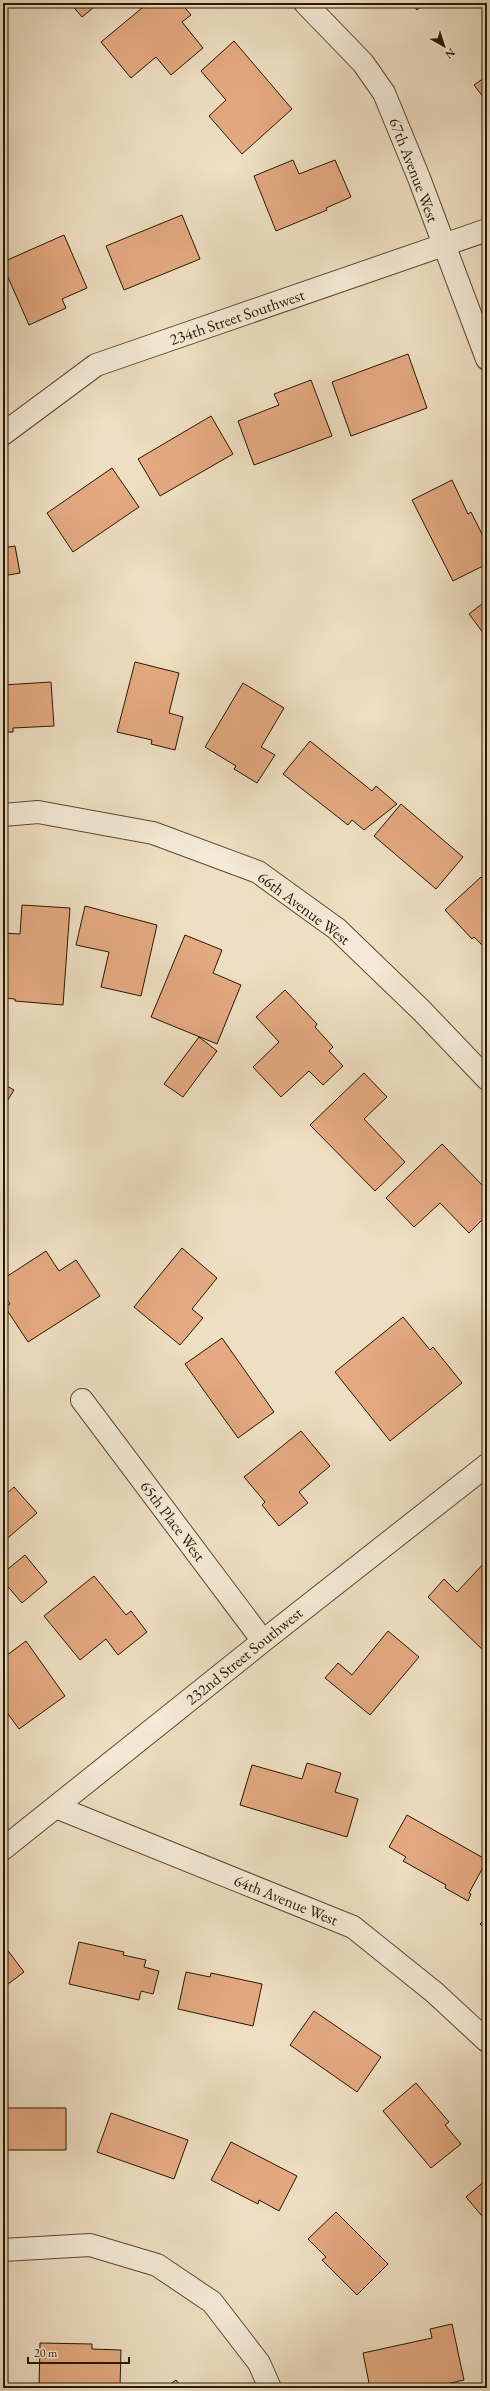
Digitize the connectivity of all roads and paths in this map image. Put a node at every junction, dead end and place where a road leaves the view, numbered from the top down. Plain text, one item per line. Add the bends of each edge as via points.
1 (305, 3) edge
2 (487, 230) edge
3 (443, 246) junction
4 (487, 360) edge
5 (3, 434) edge
6 (3, 815) edge
7 (487, 1079) edge
8 (82, 1400) dead end
9 (487, 1465) edge
10 (263, 1641) junction
11 (56, 1807) junction
12 (3, 1849) edge
13 (487, 2041) edge
14 (3, 2250) edge
15 (270, 2388) edge

1 - 3 street, 67th Avenue West via 363,63 384,93 419,178
2 - 3 street, 234th Street Southwest
3 - 4 street, 67th Avenue West
3 - 5 street, 234th Street Southwest via 96,365
6 - 7 street, 66th Avenue West via 38,812 153,833 258,872 337,929 422,1011
8 - 10 street, 65th Place West
9 - 10 street, 232nd Street Southwest
10 - 11 street, 232nd Street Southwest
11 - 12 street, 232nd Street Southwest
11 - 13 street, 64th Avenue West via 353,1927 434,1992
14 - 15 street via 90,2245 157,2265 212,2302 259,2363

